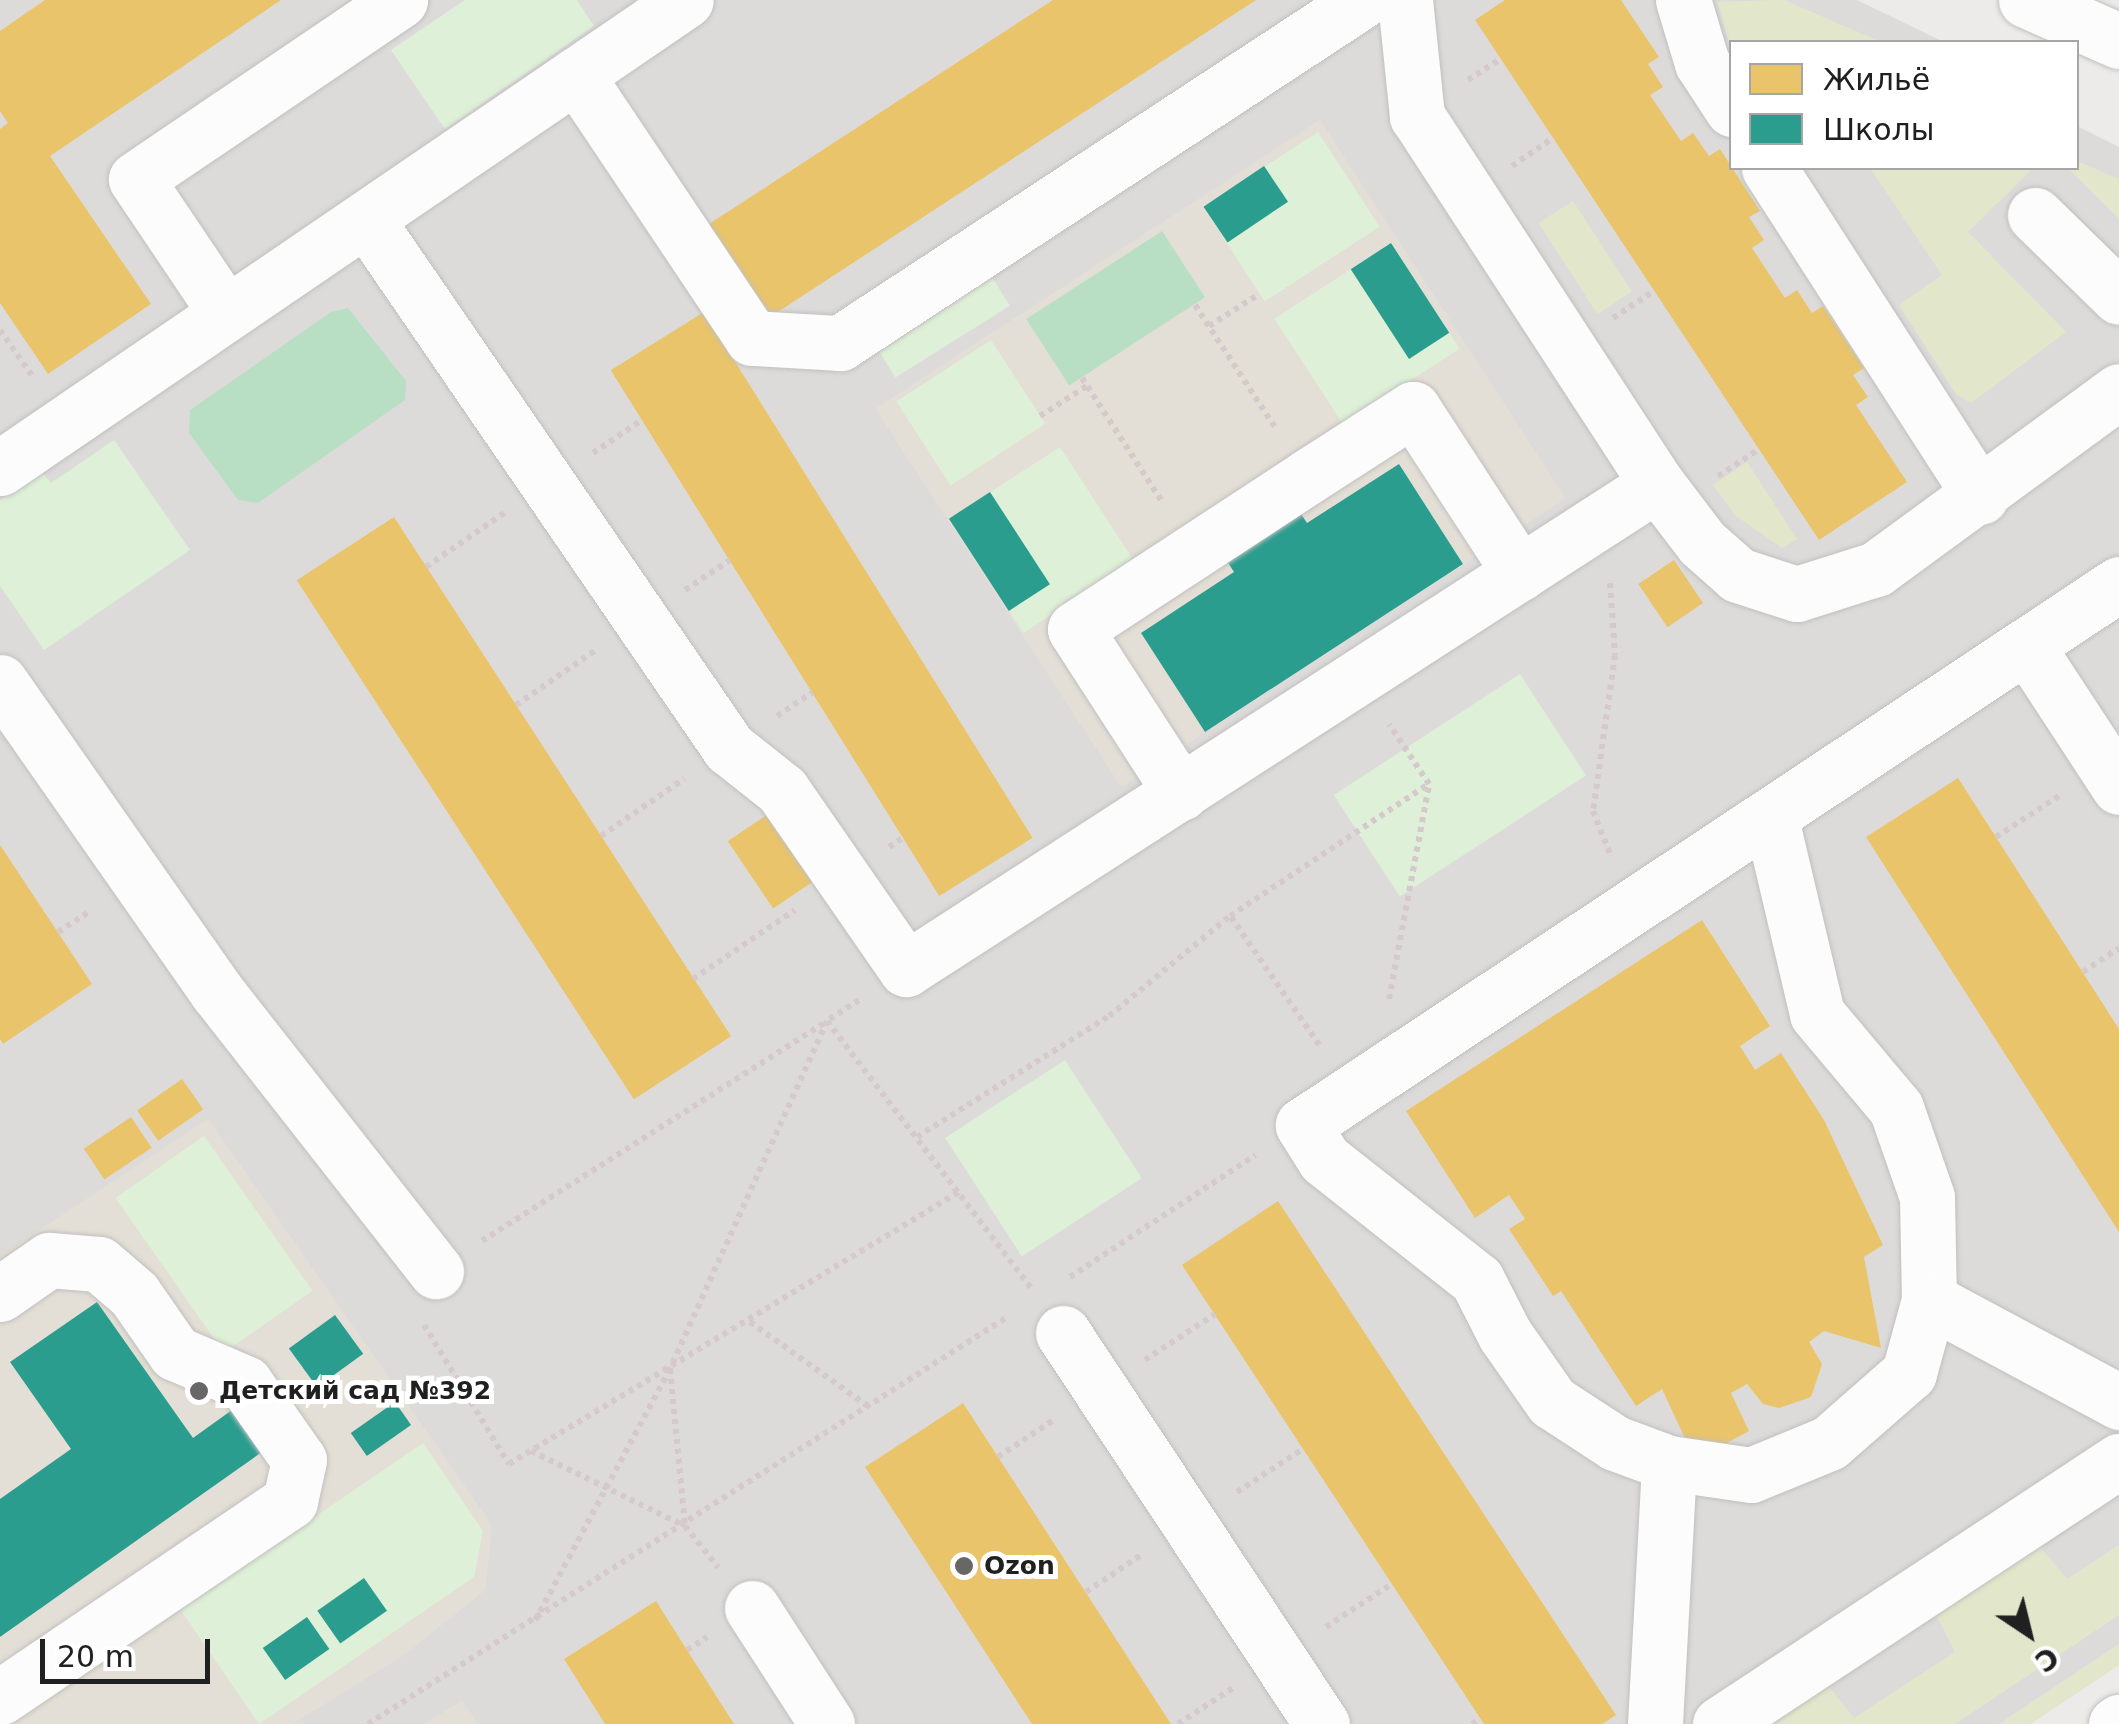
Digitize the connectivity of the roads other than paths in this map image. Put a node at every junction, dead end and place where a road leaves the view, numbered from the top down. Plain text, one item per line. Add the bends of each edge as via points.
1 (400, 0) edge
2 (686, 0) edge
3 (1363, 0) edge
4 (1405, 0) edge
5 (1684, 0) edge
6 (2026, 0) edge
7 (629, 16) edge
8 (2119, 42) edge
9 (576, 76) junction
10 (1729, 104) edge
11 (1770, 170) edge
12 (2035, 216) dead end
13 (366, 218) junction
14 (2119, 297) edge
15 (226, 313) junction
16 (2119, 390) edge
17 (0, 468) edge
18 (1682, 484) junction
19 (1982, 498) junction
20 (1520, 572) junction
21 (2119, 584) edge
22 (2028, 648) junction
23 (0, 682) edge
24 (2119, 787) edge
25 (1181, 793) junction
26 (1772, 818) junction
27 (436, 1271) road end
28 (0, 1294) edge
29 (1929, 1300) junction
30 (1036, 1312) road end
31 (2119, 1402) edge
32 (2119, 1461) edge
33 (1669, 1464) junction
34 (752, 1608) dead end
35 (0, 1696) edge
36 (827, 1724) edge
37 (1322, 1724) edge
38 (1655, 1724) edge
39 (1720, 1724) edge

1 - 15 street via 136,179
2 - 7 street
3 - 9 street via 840,344 752,338
4 - 18 street via 1418,116
5 - 10 street via 1702,64
6 - 8 street
7 - 9 street
9 - 13 street
11 - 19 street
12 - 14 street
13 - 15 street
13 - 25 street via 729,748 782,790 906,969
15 - 17 street
16 - 19 street
18 - 19 street via 1702,543 1738,575 1797,594 1876,569
18 - 20 street via 1606,517
20 - 25 street
20 - 25 street via 1481,472 1413,409 1307,477 1074,629
21 - 22 street
22 - 24 street
22 - 26 street
23 - 27 street via 217,992
26 - 29 street via 1817,1014 1896,1108 1927,1197
26 - 33 street via 1303,1125 1324,1160 1476,1280 1552,1402 1614,1442
28 - 35 street via 49,1260 98,1264 134,1294 175,1353 245,1384 299,1460 290,1500
29 - 31 street
29 - 33 street via 1910,1373 1829,1443 1751,1475
30 - 37 street via 1081,1402 1259,1671
32 - 39 street
33 - 38 street
34 - 36 street

